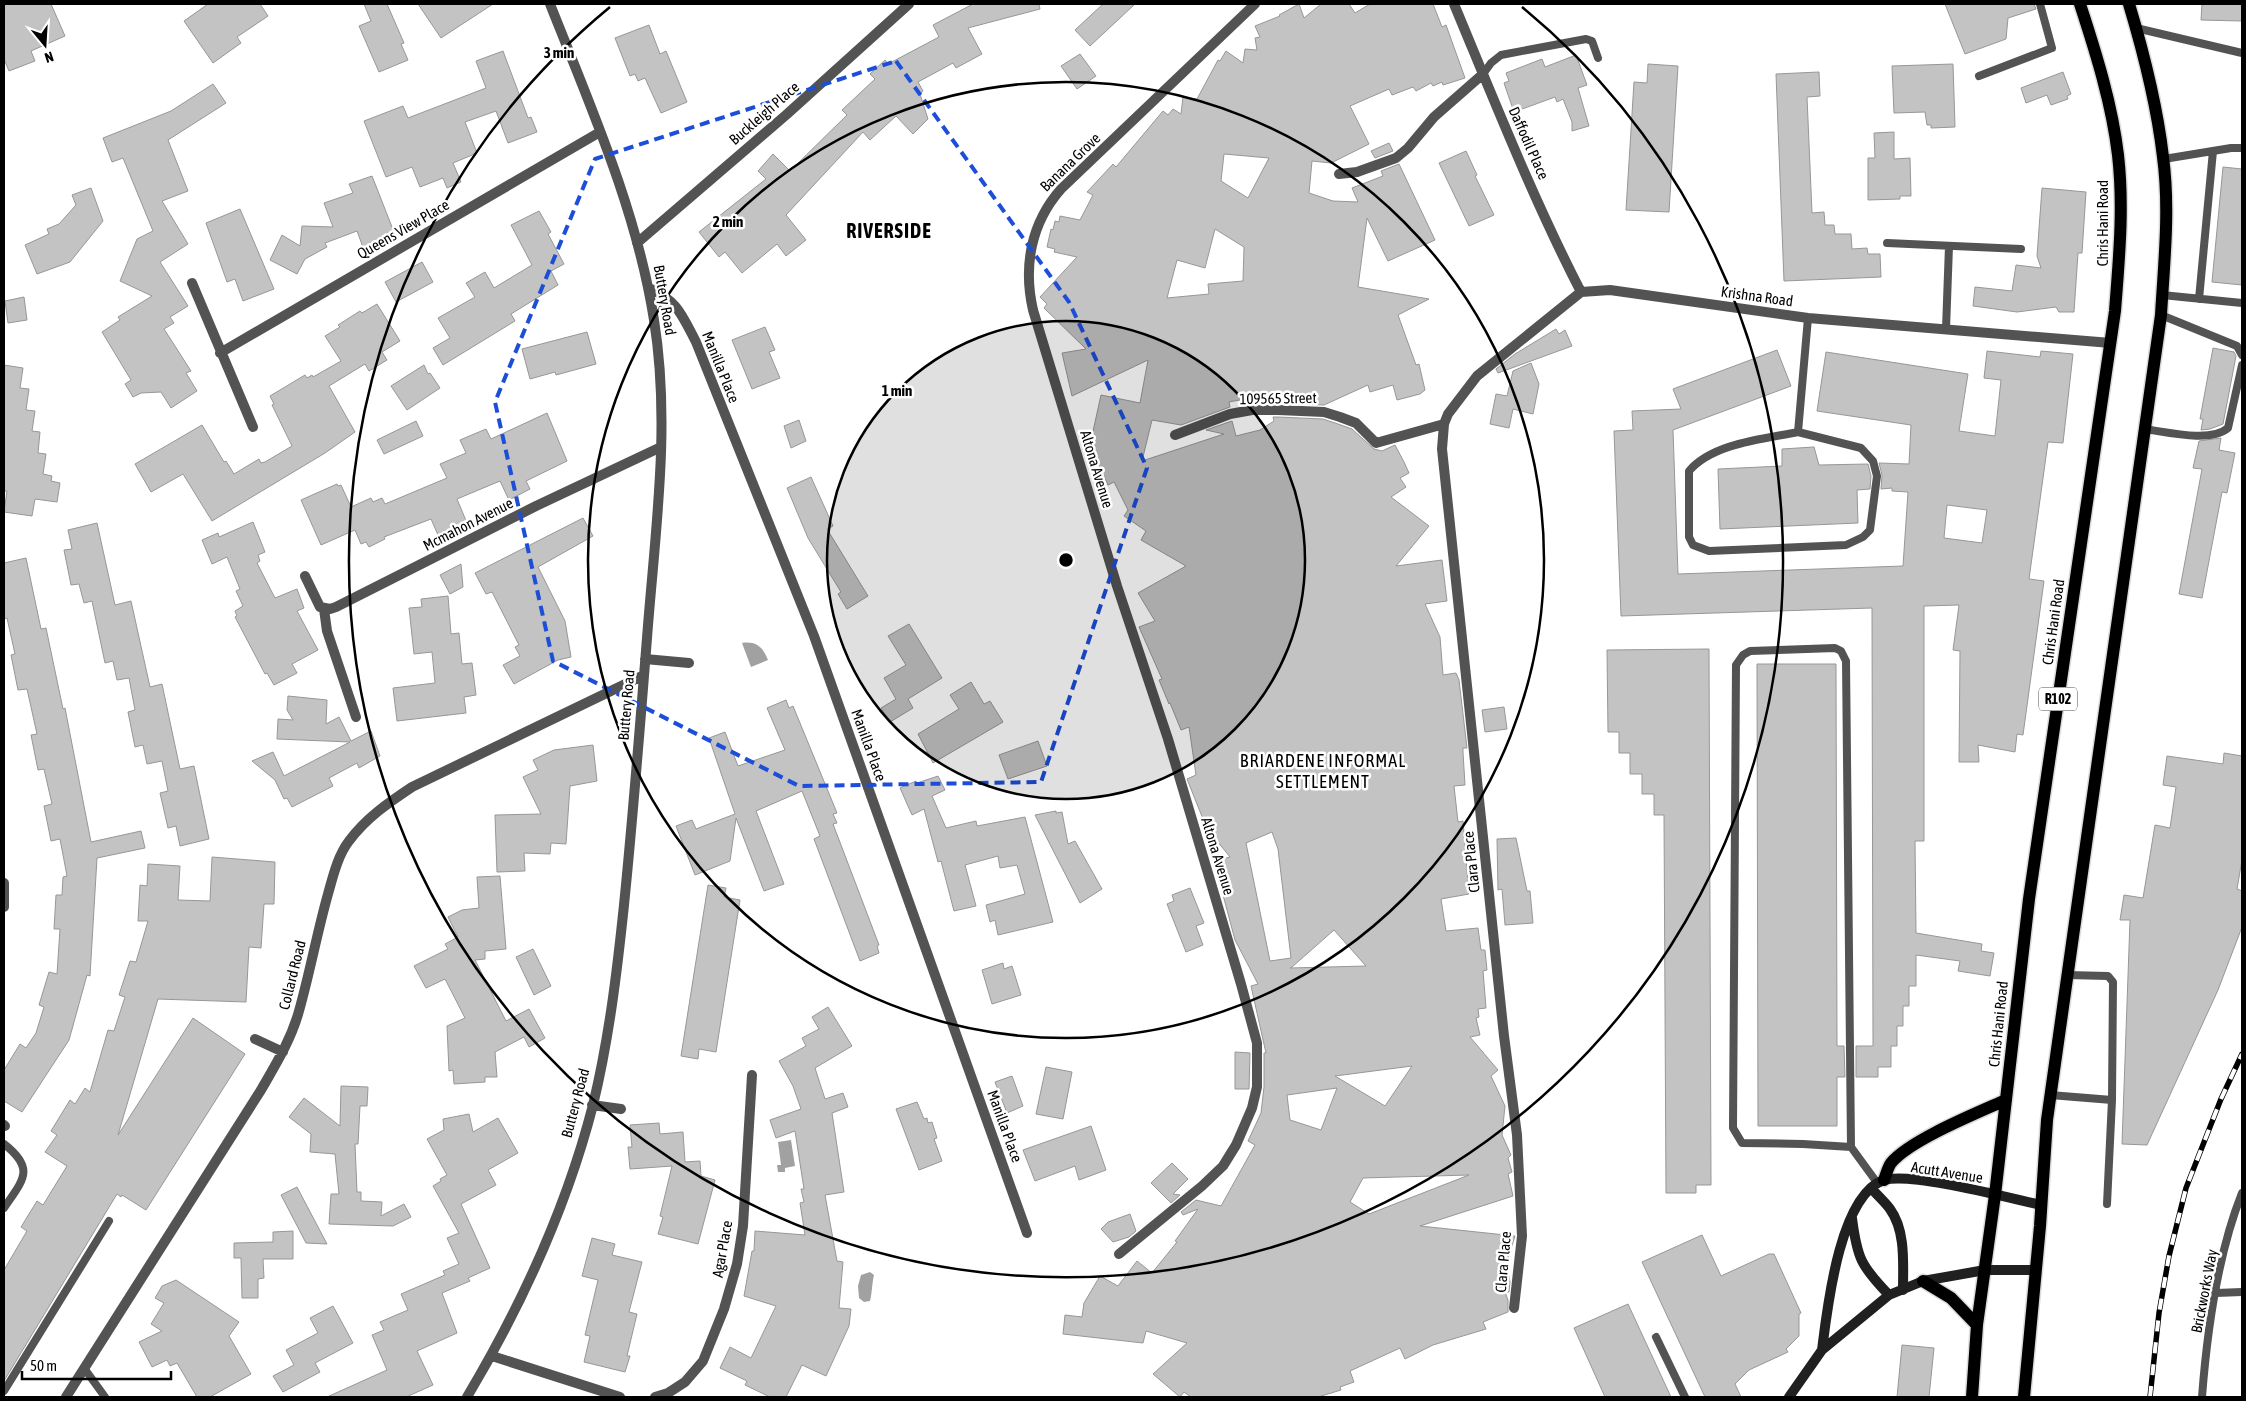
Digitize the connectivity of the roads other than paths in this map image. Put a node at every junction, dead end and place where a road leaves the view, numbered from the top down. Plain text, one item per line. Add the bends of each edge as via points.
1 (550, 4) edge
2 (909, 4) edge
3 (1255, 4) edge
4 (1454, 4) edge
5 (2040, 4) edge
6 (2080, 4) edge
7 (2129, 4) edge
8 (2136, 28) junction
9 (2242, 53) edge
10 (1598, 58) dead end
11 (1483, 74) junction
12 (1979, 76) dead end
13 (600, 132) junction
14 (2242, 148) edge
15 (2213, 151) junction
16 (2164, 159) junction
17 (1339, 174) dead end
18 (637, 243) junction
19 (1887, 243) dead end
20 (1949, 246) junction
21 (2022, 249) dead end
22 (192, 283) dead end
23 (649, 288) junction
24 (1581, 292) junction
25 (2162, 295) junction
26 (2199, 299) junction
27 (2242, 303) edge
28 (2161, 315) junction
29 (1808, 318) junction
30 (1946, 329) junction
31 (2111, 342) junction
32 (220, 353) junction
33 (2242, 355) edge
34 (2242, 365) edge
35 (1446, 419) junction
36 (1068, 423) joint
37 (253, 427) dead end
38 (2144, 429) junction
39 (1798, 432) junction
40 (1175, 435) dead end
41 (661, 447) junction
42 (305, 576) dead end
43 (324, 609) junction
44 (645, 659) junction
45 (689, 663) dead end
46 (644, 675) junction
47 (356, 717) dead end
48 (4, 883) edge
49 (4, 907) edge
50 (2068, 975) junction
51 (255, 1039) dead end
52 (283, 1052) junction
53 (752, 1075) dead end
54 (2050, 1095) junction
55 (2006, 1100) junction
56 (2112, 1100) junction
57 (592, 1106) junction
58 (620, 1109) dead end
59 (4, 1144) edge
60 (1851, 1148) junction
61 (1878, 1184) junction
62 (2242, 1193) edge
63 (1995, 1195) junction
64 (2107, 1204) dead end
65 (2041, 1205) junction
66 (4, 1208) edge
67 (1852, 1216) junction
68 (109, 1221) dead end
69 (1027, 1233) dead end
70 (1119, 1254) dead end
71 (1984, 1270) junction
72 (2036, 1270) junction
73 (1923, 1281) junction
74 (1903, 1290) junction
75 (2242, 1292) edge
76 (2216, 1293) junction
77 (1889, 1295) junction
78 (1514, 1308) dead end
79 (1978, 1325) junction
80 (1656, 1337) dead end
81 (1822, 1350) junction
82 (492, 1356) junction
83 (84, 1368) junction
84 (4, 1391) edge
85 (66, 1397) edge
86 (105, 1397) edge
87 (467, 1397) edge
88 (620, 1397) edge
89 (655, 1397) edge
90 (1685, 1397) edge
91 (1789, 1397) edge
92 (1972, 1397) edge
93 (2024, 1397) edge
94 (2202, 1397) edge

1 - 13 street, Buttery Road
2 - 18 street, Buckleigh Place
3 - 36 street, Banana Grove via 1062,189 1041,217 1029,261 1028,290
4 - 11 street, Daffodil Place
5 - 12 lane via 2052,48
6 - 31 main road, Chris Hani Road / R102 via 2105,91 2118,155 2120,244
7 - 8 main road
8 - 9 lane
8 - 16 main road via 2154,96
10 - 11 lane via 1592,41 1586,39 1501,55
11 - 17 street via 1434,117 1396,158 1357,172
11 - 24 street, Daffodil Place
13 - 18 street, Buttery Road
13 - 32 street, Queens View Place
14 - 15 lane
15 - 16 lane
15 - 26 lane
16 - 25 main road
18 - 23 street, Buttery Road
19 - 20 lane
20 - 21 lane
20 - 30 lane
22 - 32 street
23 - 41 street, Buttery Road via 659,362
23 - 69 street, Manilla Place via 673,302 696,342 807,618
24 - 29 street, Krishna Road via 1610,290
24 - 35 street via 1477,376
25 - 26 lane
25 - 28 main road
26 - 27 lane
28 - 33 lane via 2237,346
28 - 38 main road
29 - 30 street, Krishna Road
29 - 39 lane
30 - 31 street, Krishna Road
31 - 55 main road, Chris Hani Road / R102 via 2028,899
32 - 37 street
34 - 38 lane via 2228,428 2223,433 2212,436
35 - 40 street, 109565 Street via 1376,444 1356,423 1324,412 1252,410 1230,414
35 - 78 street, Clara Place via 1442,449 1517,1135 1522,1236
36 - 70 street, Altona Avenue via 1168,739 1257,1043 1257,1087 1252,1108 1223,1166
38 - 50 main road
39 - 39 lane via 1709,454 1696,462 1689,471 1689,537 1693,545 1709,551 1846,545 1870,530 1876,476 1873,461 1861,448
41 - 43 street, Mcmahon Avenue via 336,607
41 - 44 street, Buttery Road
42 - 43 street
43 - 47 street via 327,631
44 - 45 street
44 - 46 street, Buttery Road
46 - 52 street, Collard Road via 412,788 381,807 364,823 348,842 336,868 299,1011
46 - 57 street, Buttery Road via 614,1002
48 - 49 street
50 - 54 main road
50 - 56 lane via 2108,976 2113,982
51 - 52 street
52 - 83 street, Collard Road
53 - 89 street, Agar Place via 743,1226 737,1264 724,1309 703,1361 685,1382
54 - 56 lane
54 - 65 main road
55 - 61 main road via 1904,1151 1890,1164
55 - 63 main road, Chris Hani Road / R102
56 - 64 lane
57 - 58 street
57 - 82 street, Buttery Road via 567,1184 526,1289
59 - 66 lane via 22,1160 23,1172 21,1183
60 - 60 lane via 1742,1143 1733,1128 1736,666 1750,651 1835,648 1846,661
60 - 61 lane
61 - 63 street, Acutt Avenue via 1916,1179
61 - 67 street via 1864,1196
61 - 74 street via 1900,1234
62 - 76 lane, Brickworks Way via 2231,1221
63 - 65 street, Acutt Avenue
63 - 71 main road, Chris Hani Road / R102
65 - 72 main road
67 - 77 street via 1859,1259 1868,1274
67 - 81 street via 1830,1290
68 - 84 lane
71 - 72 street
71 - 73 street
71 - 79 main road, Chris Hani Road / R102
72 - 93 main road
73 - 74 street
73 - 79 main road via 1951,1298
74 - 77 street
75 - 76 lane
76 - 94 lane, Brickworks Way
77 - 81 street
79 - 92 main road, Chris Hani Road / R102
80 - 90 lane
81 - 91 street
82 - 87 street, Buttery Road
82 - 88 street
83 - 85 street, Collard Road
83 - 86 lane

